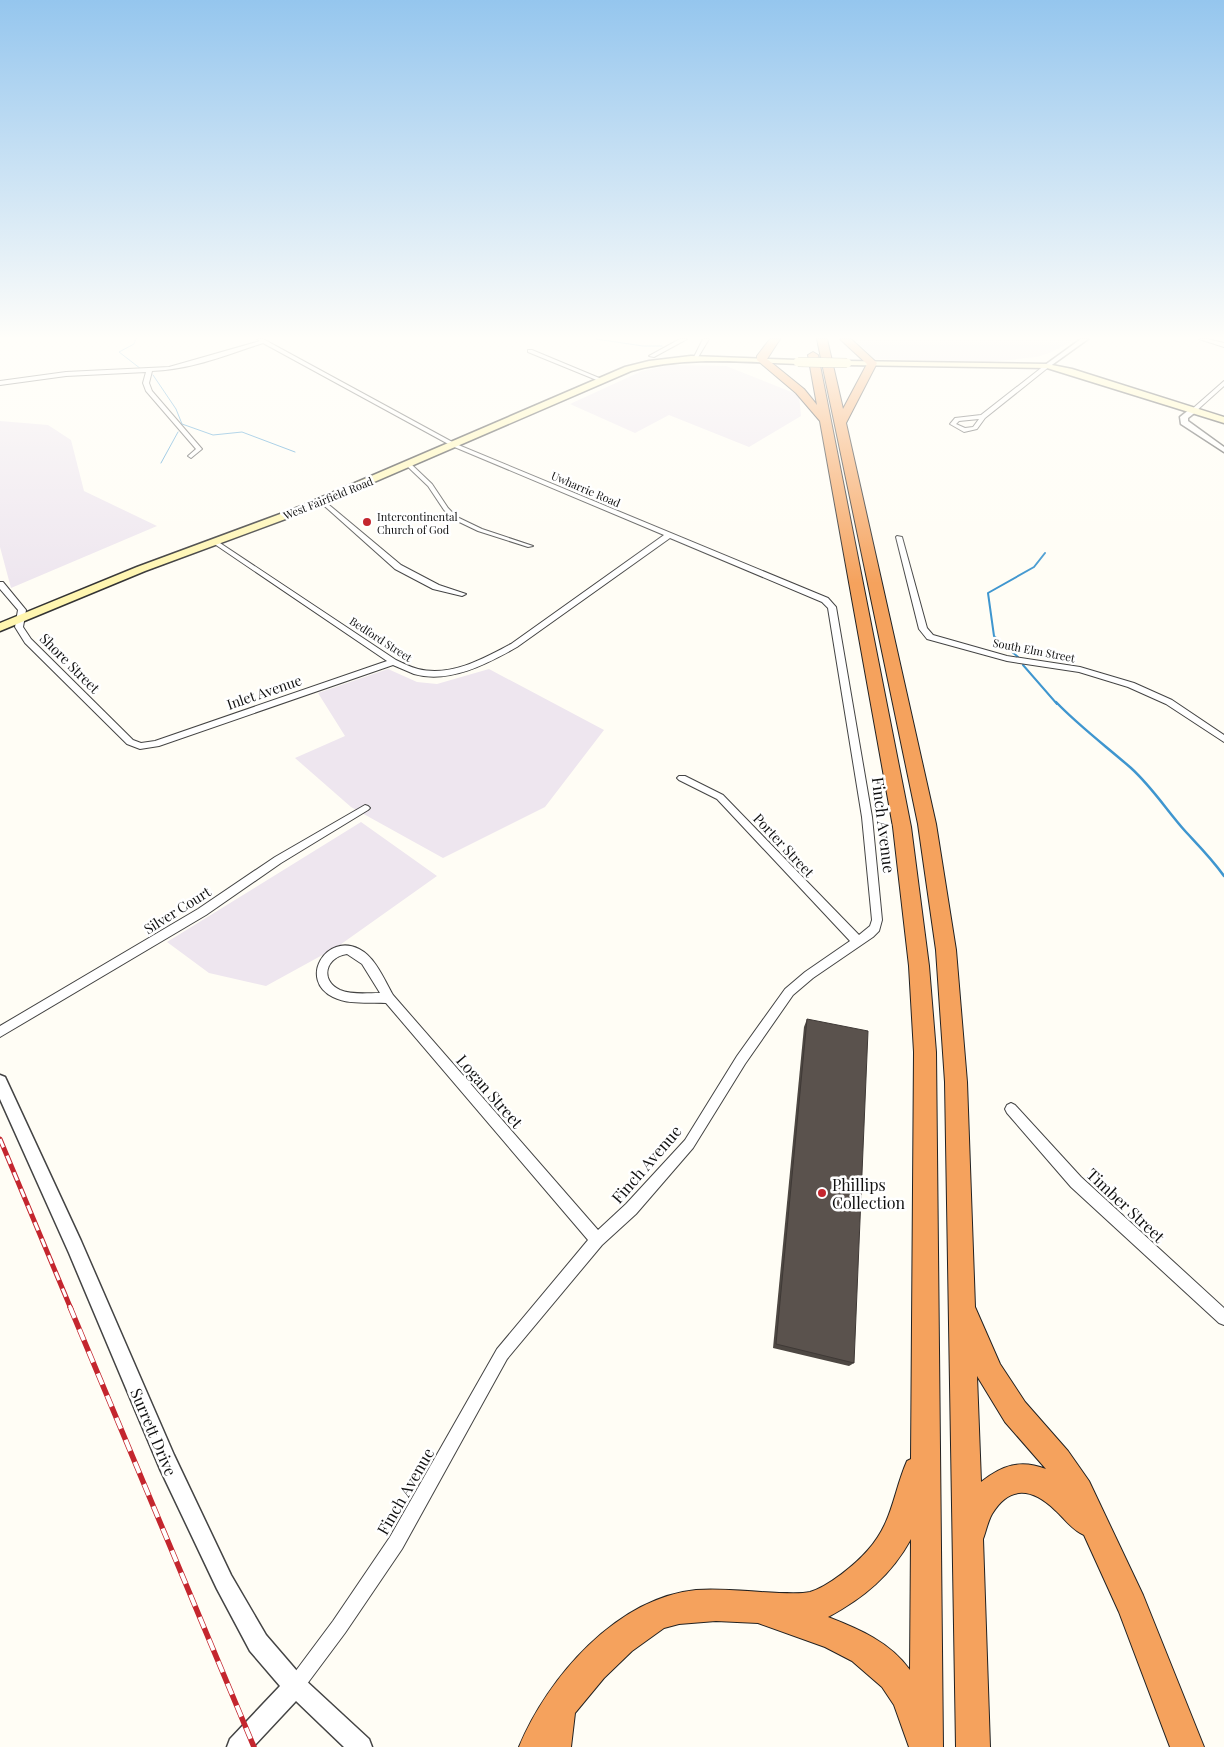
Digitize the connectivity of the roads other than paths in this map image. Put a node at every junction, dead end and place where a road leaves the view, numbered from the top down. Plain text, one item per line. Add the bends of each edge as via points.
1 (175, 421) edge
2 (409, 421) edge
3 (509, 421) edge
4 (830, 421) edge
5 (1184, 421) edge
6 (832, 423) junction
7 (454, 445) junction
8 (1224, 450) edge
9 (191, 456) dead end
10 (409, 465) junction
11 (322, 501) junction
12 (670, 534) junction
13 (899, 537) dead end
14 (215, 542) junction
15 (530, 546) dead end
16 (0, 584) edge
17 (462, 594) dead end
18 (831, 605) joint
19 (21, 618) junction
20 (0, 627) edge
21 (393, 662) junction
22 (1224, 739) edge
23 (144, 746) joint
24 (682, 778) dead end
25 (365, 808) dead end
26 (858, 942) junction
27 (389, 998) junction
28 (0, 1032) edge
29 (0, 1082) edge
30 (1011, 1109) dead end
31 (597, 1240) junction
32 (962, 1302) junction
33 (1224, 1318) edge
34 (926, 1418) junction
35 (1101, 1537) junction
36 (968, 1550) junction
37 (754, 1607) junction
38 (294, 1686) junction
39 (562, 1704) junction
40 (238, 1747) edge
41 (361, 1747) edge
42 (536, 1747) edge
43 (554, 1747) edge
44 (926, 1747) edge
45 (973, 1747) edge
46 (1187, 1747) edge

1 - 9 street via 199,449
2 - 7 street, Uwharrie Road
3 - 7 main road, West Fairfield Road
4 - 6 highway
5 - 8 street
6 - 32 highway via 926,815 938,888 956,1082
6 - 34 highway via 902,826 919,966 924,1052
7 - 10 main road, West Fairfield Road
7 - 12 street, Uwharrie Road
10 - 11 main road, West Fairfield Road
10 - 15 street via 430,485 455,518
11 - 14 main road, West Fairfield Road
11 - 17 street via 398,567 436,587
12 - 18 street, Uwharrie Road
12 - 21 street, Bedford Street via 496,657 464,668 427,674
13 - 22 street, South Elm Street via 923,628 930,637 1007,658 1080,670 1131,685 1169,702
14 - 19 main road, West Fairfield Road
14 - 21 street, Bedford Street
16 - 19 street, Shore Street via 22,610
18 - 26 street, Finch Avenue via 835,613 866,809 876,910 876,928
19 - 20 main road, West Fairfield Road
19 - 23 street, Shore Street via 19,627 28,641 130,742
21 - 23 street, Inlet Avenue
24 - 26 street, Porter Street via 720,797
25 - 28 street, Silver Court via 278,860 194,917
26 - 31 street, Finch Avenue via 789,992 689,1144 638,1202
27 - 27 street, Logan Street via 364,959 354,951 333,953 322,964 324,982 335,992 346,996
27 - 31 street, Logan Street
29 - 38 street, Surrett Drive via 198,1531 258,1643
30 - 33 street, Timber Street via 1076,1182
31 - 38 street, Finch Avenue via 502,1354 396,1543
32 - 35 highway via 990,1374 1015,1412 1079,1492
32 - 36 highway
34 - 37 highway via 912,1501 895,1542 870,1570 842,1592 810,1608
34 - 44 highway
35 - 36 highway via 1063,1496 1038,1480 1014,1478 995,1489 978,1507
35 - 46 highway via 1132,1606
36 - 45 highway
37 - 39 highway via 706,1604 660,1613 619,1638
37 - 44 highway via 857,1644 888,1668 906,1694
38 - 40 street
38 - 41 street, Surrett Drive
39 - 42 highway
39 - 43 highway

